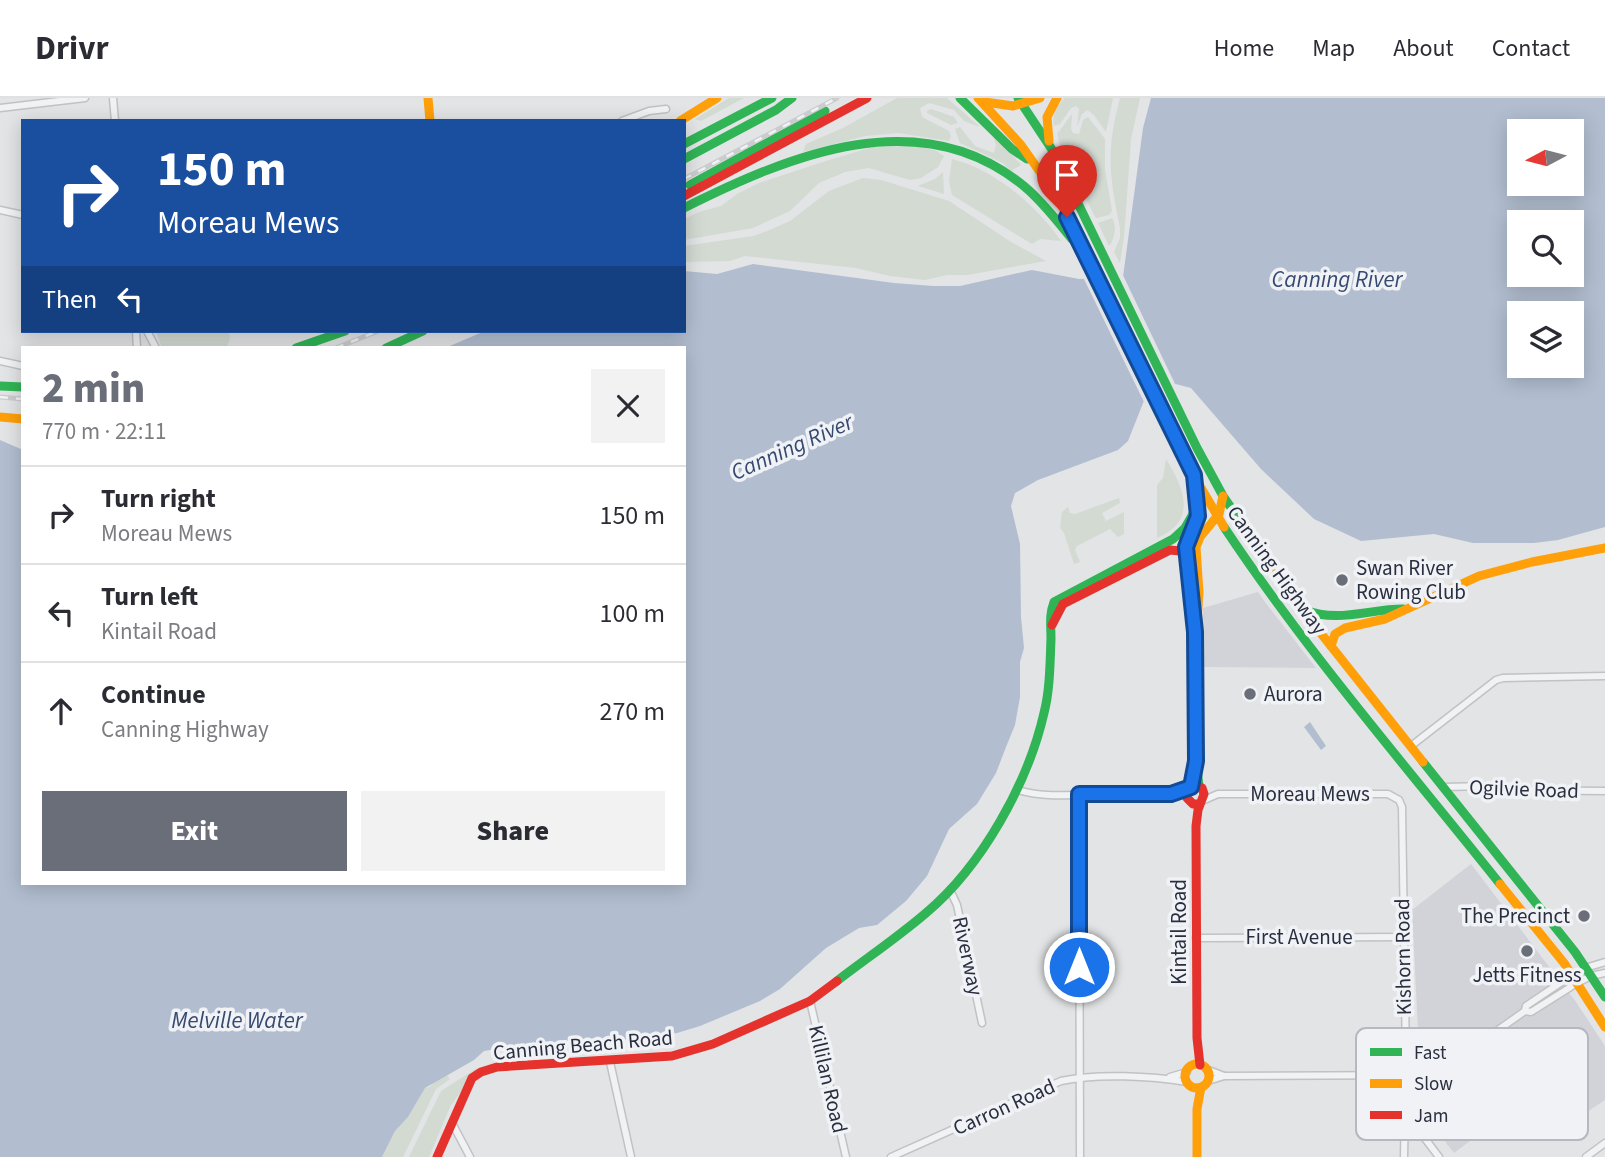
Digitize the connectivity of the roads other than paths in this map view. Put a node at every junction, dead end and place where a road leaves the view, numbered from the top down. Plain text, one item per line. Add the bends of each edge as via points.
1 (85, 98) edge
2 (113, 98) edge
3 (428, 98) edge
4 (717, 98) edge
5 (772, 98) edge
6 (792, 98) edge
7 (850, 98) edge
8 (867, 98) edge
9 (960, 98) edge
10 (1040, 98) edge
11 (1057, 98) edge
12 (980, 99) edge
13 (1020, 101) edge
14 (0, 108) edge
15 (666, 109) dead end
16 (115, 119) edge
17 (430, 119) edge
18 (627, 119) edge
19 (683, 119) edge
20 (686, 143) edge
21 (1051, 148) junction
22 (686, 158) edge
23 (1036, 165) junction
24 (686, 187) edge
25 (686, 195) edge
26 (686, 207) edge
27 (0, 210) edge
28 (21, 215) edge
29 (1087, 259) junction
30 (339, 333) edge
31 (420, 333) edge
32 (302, 346) edge
33 (391, 346) edge
34 (0, 361) edge
35 (21, 366) edge
36 (0, 386) edge
37 (21, 387) edge
38 (0, 417) edge
39 (21, 419) edge
40 (1194, 475) junction
41 (1223, 496) junction
42 (1198, 507) junction
43 (1217, 518) junction
44 (1605, 548) edge
45 (1187, 556) junction
46 (1300, 607) junction
47 (1403, 609) junction
48 (1051, 627) junction
49 (1195, 632) junction
50 (1331, 646) junction
51 (1605, 676) edge
52 (1411, 746) junction
53 (1195, 787) junction
54 (1443, 787) junction
55 (1018, 790) junction
56 (1605, 791) edge
57 (1079, 794) junction
58 (1171, 794) junction
59 (1219, 794) junction
60 (1399, 800) joint
61 (1195, 802) junction
62 (950, 890) junction
63 (1402, 937) junction
64 (1196, 938) junction
65 (1605, 962) edge
66 (1588, 971) junction
67 (1605, 973) edge
68 (1574, 979) junction
69 (1605, 994) edge
70 (810, 1001) junction
71 (982, 1023) dead end
72 (1605, 1027) edge
73 (1404, 1028) edge
74 (1503, 1028) edge
75 (610, 1062) junction
76 (1196, 1068) junction
77 (1224, 1076) junction
78 (1356, 1076) edge
79 (1080, 1078) junction
80 (1168, 1078) junction
81 (1188, 1083) junction
82 (1205, 1084) junction
83 (1197, 1108) junction
84 (452, 1123) junction
85 (1426, 1140) edge
86 (1605, 1143) edge
87 (437, 1157) edge
88 (470, 1157) edge
89 (632, 1157) edge
90 (846, 1157) edge
91 (891, 1157) edge
92 (1080, 1157) edge
93 (1197, 1157) edge
94 (1439, 1157) edge
95 (1586, 1157) edge

1 - 14 street
2 - 16 street
3 - 17 main road
4 - 19 main road
5 - 20 main road
6 - 22 main road
7 - 24 main road
8 - 25 main road
9 - 23 main road via 1012,149
10 - 13 main road
11 - 21 main road via 1047,117
12 - 13 main road via 995,106
12 - 23 main road, Canning Highway
13 - 21 main road, Canning Highway
15 - 18 street
21 - 41 main road, Canning Highway
23 - 29 main road, Canning Highway via 1057,196
26 - 29 main road via 755,174 800,159 868,142 923,141 961,150 1011,176 1038,198
27 - 28 street
29 - 40 main road, Canning Highway
30 - 32 main road
31 - 33 main road
34 - 35 street
36 - 37 main road
38 - 39 main road
40 - 42 main road
40 - 43 main road, Canning Highway
41 - 43 main road
41 - 46 main road, Canning Highway
42 - 45 main road
42 - 48 main road, Canning Beach Road via 1173,539 1054,602
43 - 49 main road via 1196,545 1199,592
43 - 68 main road, Canning Highway via 1320,659
44 - 47 main road via 1479,576
45 - 48 main road via 1170,550 1069,601 1060,607
45 - 49 main road
46 - 47 main road via 1331,617
46 - 50 main road, Canning Highway
47 - 50 main road via 1394,617 1340,631
48 - 55 main road, Canning Beach Road via 1045,710
49 - 53 main road
50 - 52 main road, Canning Highway
51 - 52 street via 1496,680
52 - 54 main road, Canning Highway
53 - 58 street
53 - 59 street, Moreau Mews
53 - 61 main road via 1186,794
53 - 61 main road via 1206,793
54 - 56 street, Ogilvie Road
54 - 66 main road, Canning Highway
55 - 57 street via 1033,795
55 - 62 main road, Canning Beach Road
57 - 58 street
57 - 79 street
58 - 61 street
59 - 60 street, Moreau Mews via 1388,794
59 - 61 street, Moreau Mews
60 - 63 street, Kishorn Road
61 - 64 main road, Kintail Road
62 - 70 main road, Canning Beach Road
62 - 71 street, Riverway
63 - 64 street, First Avenue
63 - 73 street, Kishorn Road
64 - 76 main road, Kintail Road
65 - 66 street
66 - 67 street
66 - 68 street
66 - 69 main road, Canning Highway
68 - 72 main road, Canning Highway
68 - 74 street
70 - 75 main road, Canning Beach Road via 689,1052
70 - 90 street, Killilan Road
75 - 84 main road, Canning Beach Road via 488,1069 472,1078
75 - 89 street
76 - 77 street
76 - 80 street
76 - 81 main road
76 - 82 main road
77 - 78 street
77 - 82 street
79 - 80 street, Carron Road
79 - 91 street, Carron Road via 1061,1081
79 - 92 street
80 - 81 street
81 - 82 main road via 1195,1087
81 - 83 main road
82 - 83 main road
83 - 93 main road
84 - 87 main road, Canning Beach Road
84 - 88 street
85 - 94 street
86 - 95 street

